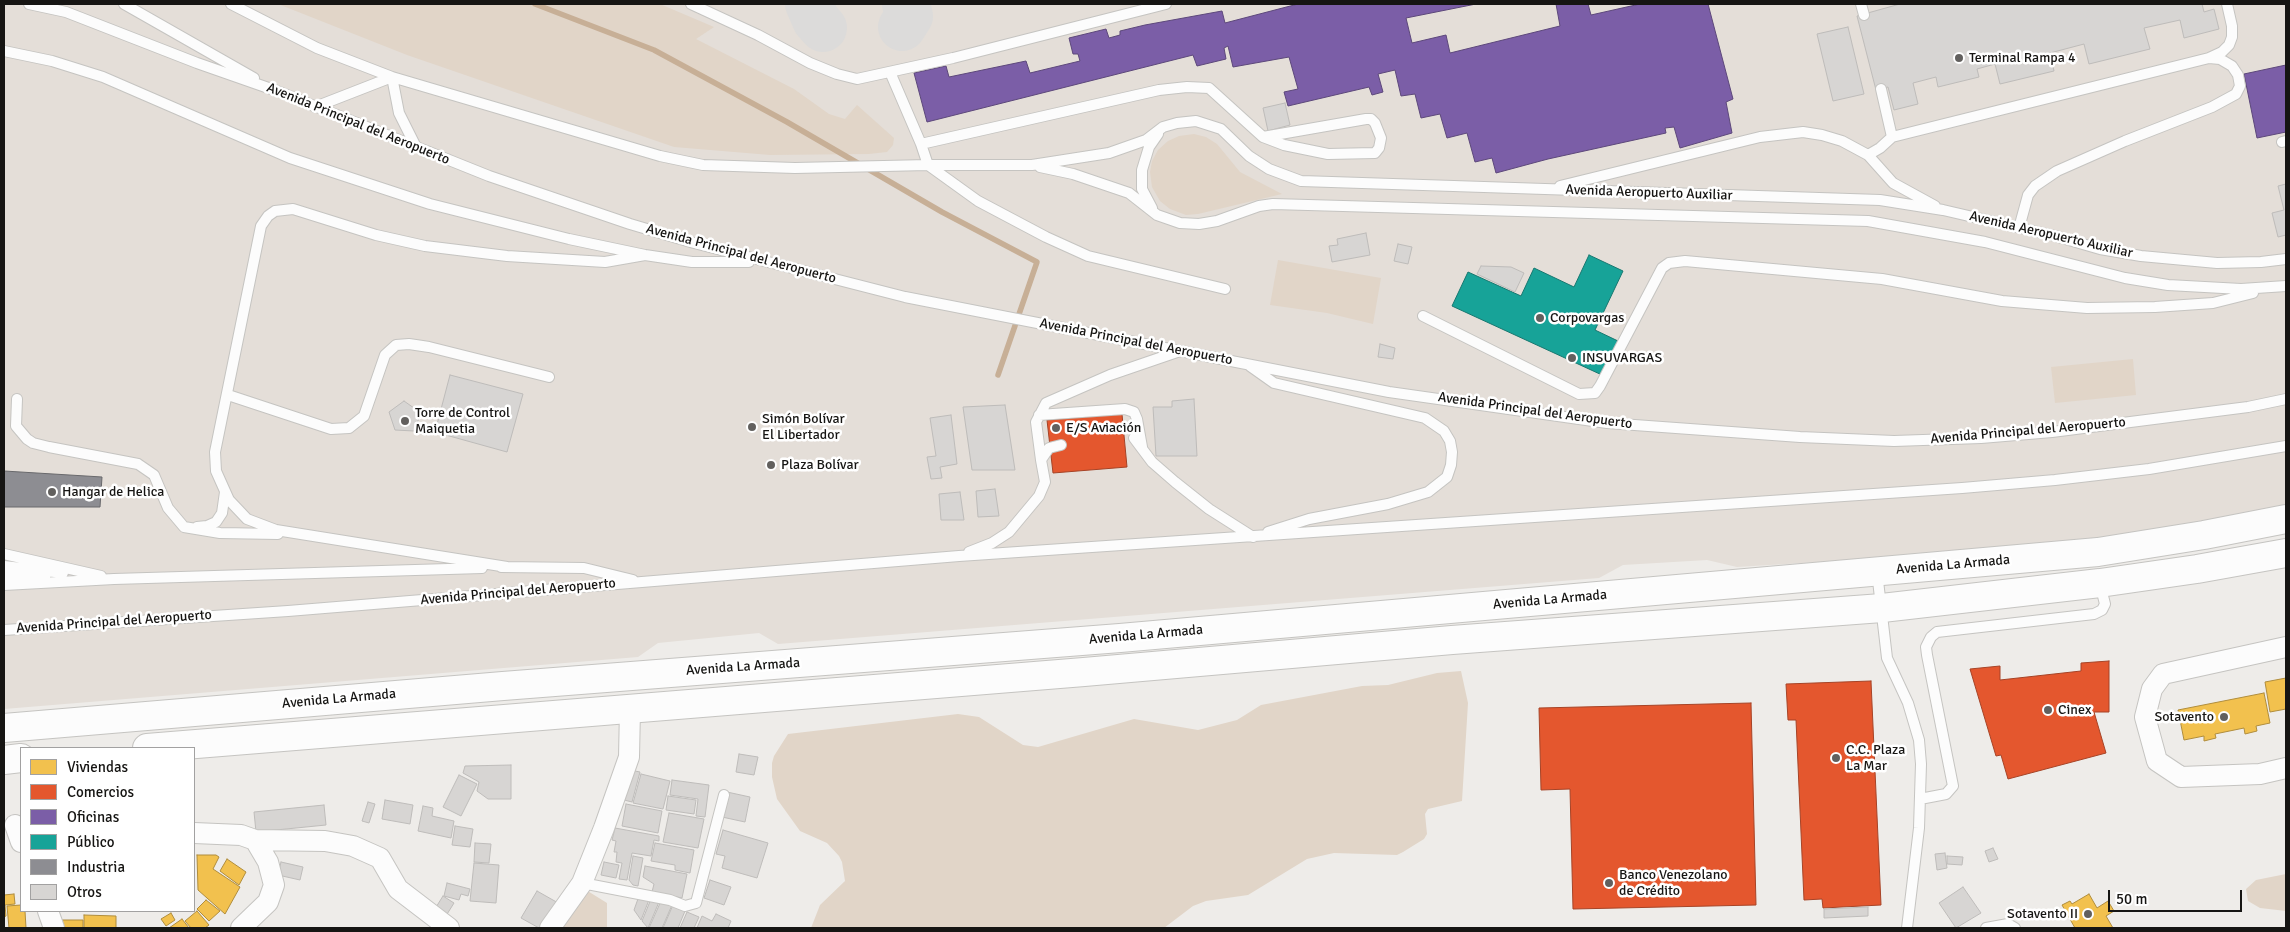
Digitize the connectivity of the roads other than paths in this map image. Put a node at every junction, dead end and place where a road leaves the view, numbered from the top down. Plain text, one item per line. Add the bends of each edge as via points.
1 (29, 4) edge
2 (124, 4) edge
3 (231, 4) edge
4 (691, 4) edge
5 (1166, 4) edge
6 (1861, 4) edge
7 (2227, 4) edge
8 (1864, 15) dead end
9 (4, 51) edge
10 (2209, 58) junction
11 (890, 72) junction
12 (392, 77) junction
13 (1881, 89) dead end
14 (277, 91) junction
15 (315, 107) junction
16 (1162, 128) junction
17 (1263, 137) junction
18 (1892, 138) junction
19 (921, 144) junction
20 (416, 148) junction
21 (1868, 155) junction
22 (928, 165) junction
23 (1032, 165) junction
24 (1546, 189) junction
25 (1943, 210) junction
26 (1157, 215) junction
27 (2019, 228) junction
28 (645, 255) junction
29 (2286, 259) edge
30 (762, 262) junction
31 (2286, 286) edge
32 (2270, 288) junction
33 (1225, 289) dead end
34 (1423, 316) dead end
35 (1181, 351) junction
36 (1245, 363) junction
37 (549, 378) dead end
38 (228, 395) junction
39 (17, 399) dead end
40 (2286, 399) edge
41 (1039, 416) junction
42 (1134, 438) dead end
43 (1061, 445) dead end
44 (2286, 446) edge
45 (1142, 452) junction
46 (1041, 460) junction
47 (225, 492) junction
48 (2286, 519) edge
49 (184, 527) junction
50 (313, 535) junction
51 (1253, 537) junction
52 (2286, 553) edge
53 (4, 554) edge
54 (959, 556) junction
55 (4, 566) edge
56 (507, 567) junction
57 (1877, 572) junction
58 (4, 576) edge
59 (114, 579) junction
60 (643, 582) junction
61 (2100, 583) junction
62 (4, 586) edge
63 (1882, 608) junction
64 (4, 630) edge
65 (2286, 647) edge
66 (630, 709) junction
67 (4, 728) edge
68 (159, 747) edge
69 (20, 758) edge
70 (4, 760) edge
71 (2286, 768) edge
72 (724, 795) dead end
73 (1920, 799) junction
74 (195, 833) edge
75 (255, 840) junction
76 (582, 883) junction
77 (48, 912) edge
78 (54, 928) edge
79 (241, 928) edge
80 (449, 928) edge
81 (550, 928) edge
82 (1907, 928) edge
83 (1986, 928) edge
84 (2016, 928) edge

1 - 14 lane, Avenida Principal del Aeropuerto via 66,12
2 - 14 lane
3 - 12 lane, Avenida Aeropuerto Auxiliar via 317,48
4 - 11 lane via 837,74 857,78
5 - 11 lane
6 - 8 lane
7 - 10 lane via 2232,37 2222,52
9 - 28 lane via 52,61 103,77 290,158 349,178 493,220
10 - 18 lane
10 - 27 lane via 2220,59 2232,66 2240,86 2236,94 2057,171 2028,195
11 - 19 lane
12 - 15 lane
12 - 20 lane via 400,113
12 - 22 lane, Avenida Aeropuerto Auxiliar via 660,156 703,165 795,168
13 - 18 lane
14 - 15 lane, Avenida Principal del Aeropuerto
15 - 20 lane, Avenida Principal del Aeropuerto
16 - 23 lane, Avenida Aeropuerto Auxiliar via 1146,140 1110,152
16 - 24 lane, Avenida Aeropuerto Auxiliar via 1186,121 1207,123 1221,129 1249,156 1269,169 1301,181
16 - 26 lane via 1146,154 1142,180 1145,196
17 - 17 lane via 1371,119 1376,123 1381,138 1375,152 1328,154 1291,147
17 - 19 lane via 1209,88 1187,87 1159,90
18 - 21 lane
19 - 22 lane
20 - 30 lane, Avenida Principal del Aeropuerto via 630,224
21 - 24 lane via 1822,134 1784,133
21 - 25 lane via 1893,183
22 - 23 lane, Avenida Aeropuerto Auxiliar
22 - 33 lane via 978,202 1088,256
23 - 26 lane, Avenida Aeropuerto Auxiliar via 1073,174 1129,193
24 - 25 lane, Avenida Aeropuerto Auxiliar via 1880,200
25 - 27 lane, Avenida Aeropuerto Auxiliar
26 - 32 lane, Avenida Aeropuerto Auxiliar via 1180,223 1199,224 1217,222 1273,204 1868,222 1985,242 2125,278 2168,285
27 - 29 lane, Avenida Aeropuerto Auxiliar via 2100,249 2178,260 2217,263
28 - 30 lane via 692,262
28 - 38 lane via 605,262 507,256 425,246 376,235 293,208 275,211 261,226
30 - 35 lane, Avenida Principal del Aeropuerto via 905,297
31 - 32 lane, Avenida Aeropuerto Auxiliar
32 - 34 lane via 2214,303 2088,308 2002,301 1882,279 1685,261 1669,263 1662,268 1600,386 1595,393 1579,394
35 - 36 lane, Avenida Principal del Aeropuerto
35 - 41 lane via 1110,374 1046,403
36 - 40 lane, Avenida Principal del Aeropuerto via 1389,392 1607,423 1894,441 2052,432
36 - 51 lane via 1274,383 1425,418 1444,431 1452,452 1447,477 1428,492 1388,504 1309,519
37 - 38 lane via 409,344 396,345 385,355 364,416 349,428 331,429
38 - 47 lane via 215,452 216,471
39 - 49 lane via 16,426 27,439 50,447 138,464 154,475 168,508
41 - 45 lane via 1125,409 1134,412 1138,419
41 - 46 lane via 1036,422
42 - 45 lane
43 - 46 lane via 1049,448
44 - 51 lane, Avenida Principal del Aeropuerto via 2149,469 2046,481
45 - 51 lane via 1209,509
46 - 54 lane via 1045,482 1039,496 1009,532 992,543
47 - 49 lane via 222,513 216,522 207,526
47 - 50 lane via 247,519 276,530
48 - 57 main road, Avenida La Armada via 2098,552
49 - 50 lane via 220,532
50 - 56 lane
51 - 54 lane, Avenida Principal del Aeropuerto
52 - 61 main road
53 - 59 lane
54 - 60 lane, Avenida Principal del Aeropuerto
55 - 59 lane
56 - 59 lane
56 - 60 lane via 584,568
57 - 63 lane
57 - 67 main road, Avenida La Armada via 1140,636
58 - 59 lane
59 - 62 lane
60 - 64 lane, Avenida Principal del Aeropuerto
61 - 63 main road
61 - 73 lane via 2105,604 2094,614 1937,632 1930,637 1927,655 1953,786 1946,794
63 - 66 main road via 1452,640
63 - 73 lane via 1887,658 1908,703 1919,740
65 - 71 street via 2163,674 2152,689 2145,717 2158,761 2181,777 2260,774
66 - 68 main road
66 - 76 street via 629,758
69 - 70 main road
72 - 76 lane via 696,903 685,906 670,900
73 - 82 lane via 1920,828
74 - 75 street via 240,835
75 - 79 street via 268,862 274,886 268,902
75 - 80 street via 325,841 353,846 380,858 398,889
76 - 81 street
77 - 78 street
83 - 84 lane via 2008,924

